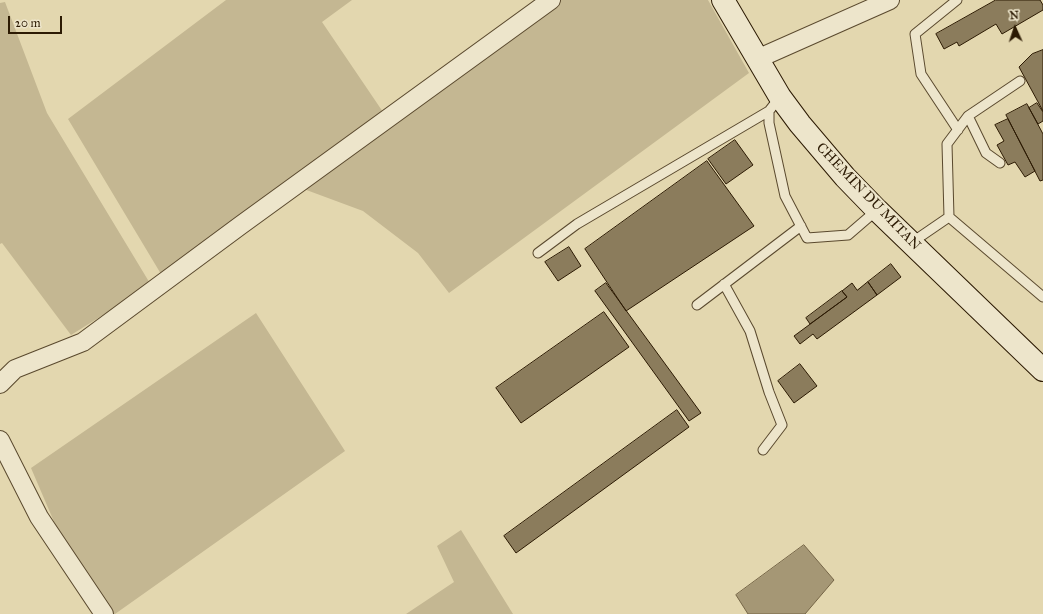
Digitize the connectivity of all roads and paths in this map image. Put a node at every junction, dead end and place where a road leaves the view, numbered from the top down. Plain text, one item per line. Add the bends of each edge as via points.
1 (551, 0) edge
2 (723, 0) edge
3 (890, 0) edge
4 (957, 0) edge
5 (757, 59) junction
6 (1020, 81) dead end
7 (774, 104) junction
8 (968, 116) junction
9 (958, 130) junction
10 (1000, 163) dead end
11 (877, 210) junction
12 (949, 217) junction
13 (801, 226) junction
14 (911, 243) junction
15 (538, 253) dead end
16 (724, 284) junction
17 (1043, 297) edge
18 (697, 305) dead end
19 (1043, 370) edge
20 (0, 384) edge
21 (0, 440) edge
22 (763, 450) dead end
23 (104, 614) edge

1 - 20 street via 83,342 15,369
2 - 5 street, CHEMIN DU MITAN
3 - 5 street
4 - 9 lane via 915,34 920,74
5 - 7 street, CHEMIN DU MITAN
6 - 8 lane
7 - 11 street, CHEMIN DU MITAN via 800,124 840,172
7 - 13 lane via 769,123 785,196
7 - 15 lane via 577,224
8 - 9 lane
8 - 10 lane via 986,153
9 - 12 lane via 947,144
11 - 13 lane via 848,235 807,238
11 - 14 street, CHEMIN DU MITAN
12 - 14 lane
12 - 17 lane
13 - 16 lane
14 - 19 street, CHEMIN DU MITAN
16 - 18 lane
16 - 22 lane via 750,331 768,392 782,425
21 - 23 street via 38,517

